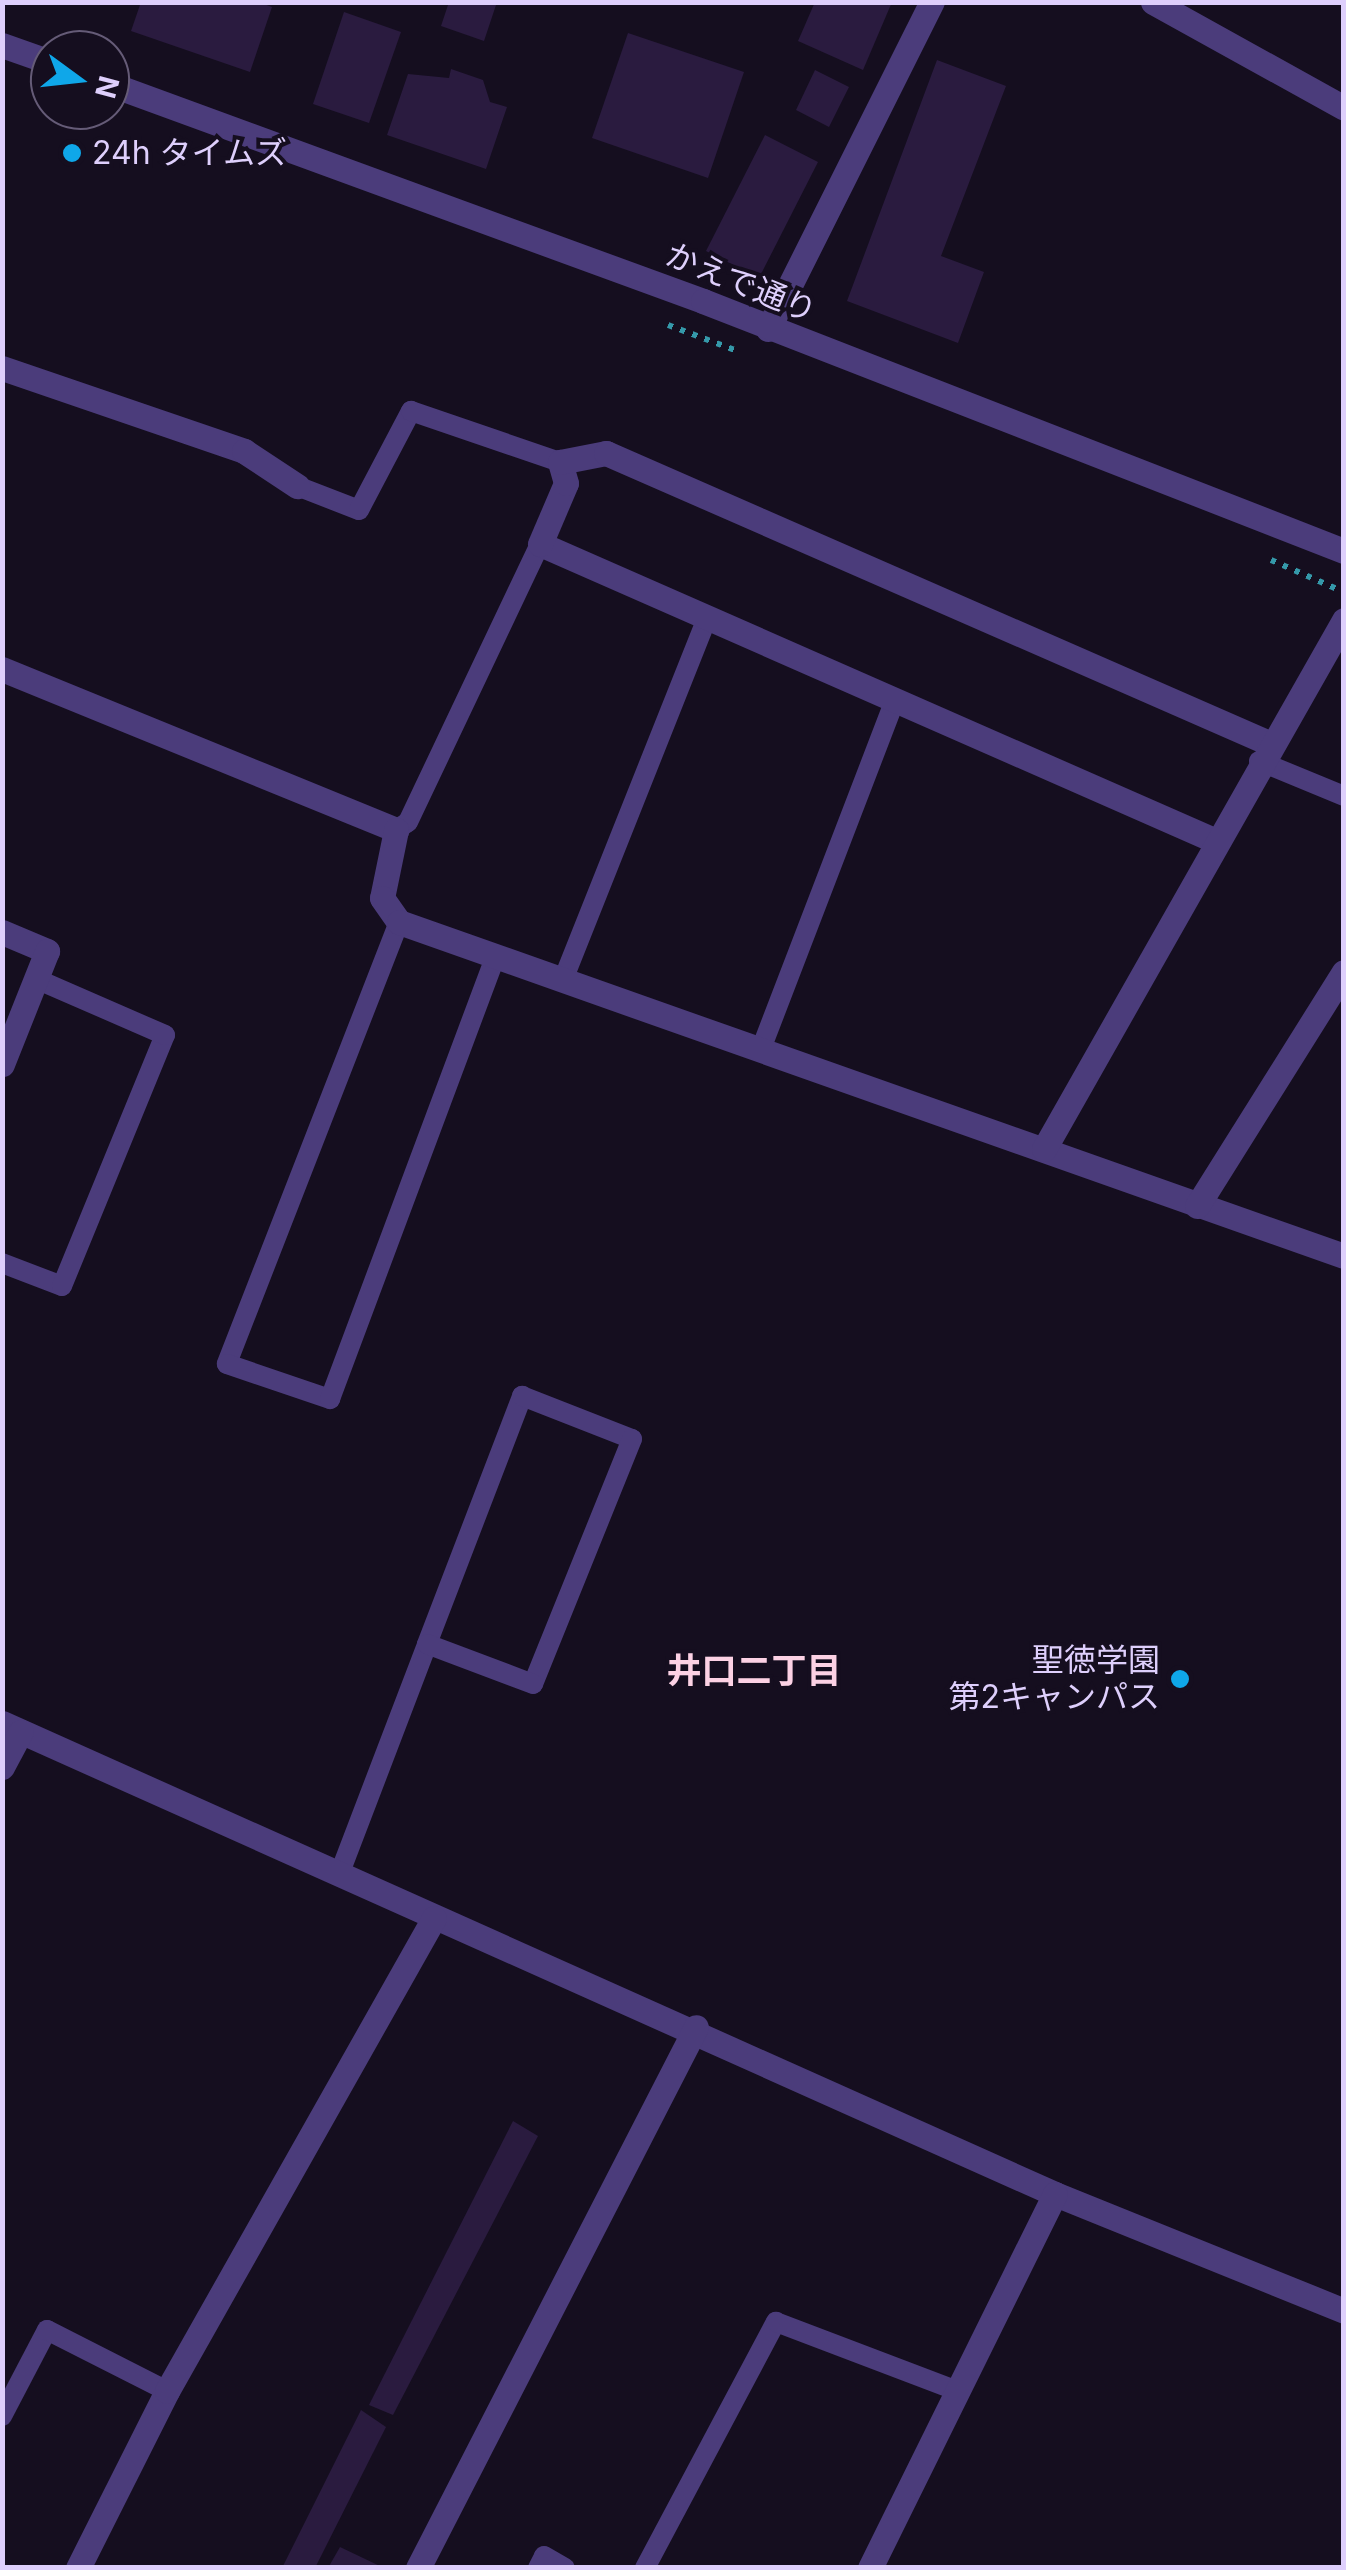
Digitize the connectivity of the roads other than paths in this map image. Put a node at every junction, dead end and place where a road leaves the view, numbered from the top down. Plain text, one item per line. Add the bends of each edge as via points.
1 (932, 2) edge
2 (1153, 2) edge
3 (2, 44) edge
4 (30, 54) edge
5 (130, 91) edge
6 (1344, 108) edge
7 (768, 329) junction
8 (2, 368) edge
9 (560, 462) junction
10 (296, 486) joint
11 (540, 544) junction
12 (1344, 552) edge
13 (707, 618) junction
14 (1344, 620) edge
15 (2, 669) edge
16 (894, 702) junction
17 (1265, 753) junction
18 (1344, 796) edge
19 (396, 830) junction
20 (1216, 841) junction
21 (400, 922) junction
22 (2, 932) edge
23 (496, 956) junction
24 (1344, 972) edge
25 (36, 979) junction
26 (562, 980) junction
27 (761, 1050) junction
28 (2, 1064) edge
29 (1044, 1148) junction
30 (1197, 1206) junction
31 (1344, 1256) edge
32 (2, 1263) edge
33 (427, 1644) junction
34 (12, 1727) edge
35 (2, 1767) edge
36 (339, 1875) junction
37 (434, 1918) junction
38 (696, 2027) junction
39 (1055, 2194) junction
40 (1344, 2312) edge
41 (167, 2391) junction
42 (958, 2391) junction
43 (2, 2416) edge
44 (78, 2568) edge
45 (418, 2568) edge
46 (538, 2568) edge
47 (565, 2568) edge
48 (645, 2568) edge
49 (870, 2568) edge

1 - 7 street
2 - 6 street
3 - 4 street
5 - 7 street, かえで通り
7 - 12 street, かえで通り
8 - 10 street via 244,451
9 - 10 lane via 411,410 359,510
9 - 11 street via 566,483
9 - 17 street via 606,452
11 - 13 street
11 - 19 lane via 408,822
13 - 16 street
13 - 26 lane
14 - 17 street
15 - 19 street
16 - 20 street
16 - 27 lane
17 - 18 lane
17 - 20 street
19 - 21 street via 382,898
20 - 29 street
21 - 23 street
21 - 23 lane via 227,1364 330,1399
22 - 25 street via 47,952
23 - 26 street
24 - 30 street
25 - 28 street
25 - 32 lane via 165,1035 62,1286
26 - 27 street
27 - 29 street
29 - 30 street
30 - 31 street
33 - 33 lane via 522,1396 632,1439 533,1684
33 - 36 lane
34 - 35 street
34 - 36 street
36 - 37 street
37 - 38 street
37 - 41 street
38 - 39 street
38 - 45 street
39 - 40 street
39 - 42 street
41 - 43 lane via 47,2330
41 - 44 street
42 - 48 lane via 776,2322
42 - 49 street
46 - 47 lane via 544,2556

